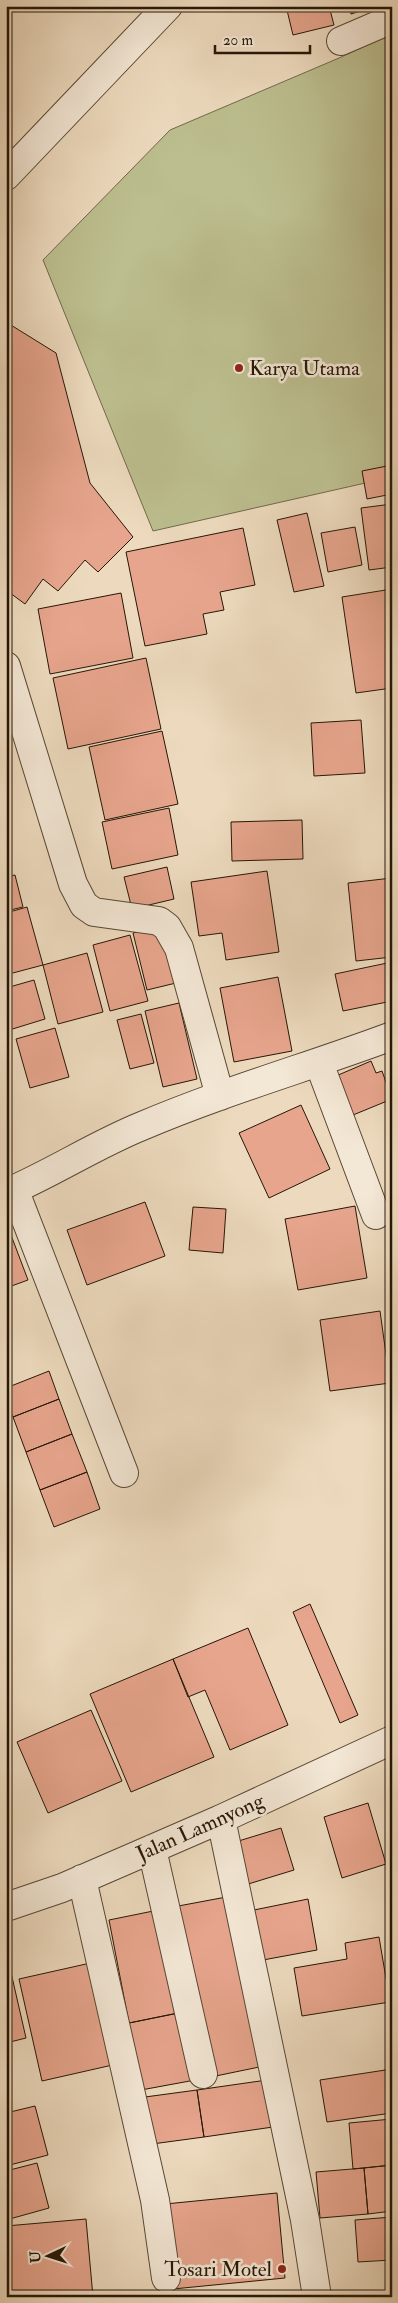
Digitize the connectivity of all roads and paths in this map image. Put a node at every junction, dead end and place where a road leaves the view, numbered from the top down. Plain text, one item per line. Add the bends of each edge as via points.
1 (168, 6) edge
2 (392, 19) edge
3 (341, 41) dead end
4 (6, 176) edge
5 (6, 666) edge
6 (392, 1036) edge
7 (319, 1063) junction
8 (220, 1096) junction
9 (10, 1191) edge
10 (376, 1214) dead end
11 (124, 1473) dead end
12 (392, 1740) edge
13 (221, 1819) junction
14 (152, 1849) junction
15 (82, 1879) junction
16 (6, 1907) edge
17 (203, 2074) dead end
18 (166, 2278) dead end
19 (318, 2297) edge

1 - 4 street
2 - 3 street
5 - 8 street via 74,884 84,905 94,912 159,921 167,927 179,948
6 - 7 street
7 - 8 street
7 - 10 street
8 - 9 street via 141,1126
9 - 11 street
12 - 13 street, Jalan Lamnyong
13 - 14 street, Jalan Lamnyong
13 - 19 street via 304,2210
14 - 15 street, Jalan Lamnyong
14 - 17 street
15 - 16 street, Jalan Lamnyong
15 - 18 street via 155,2200

